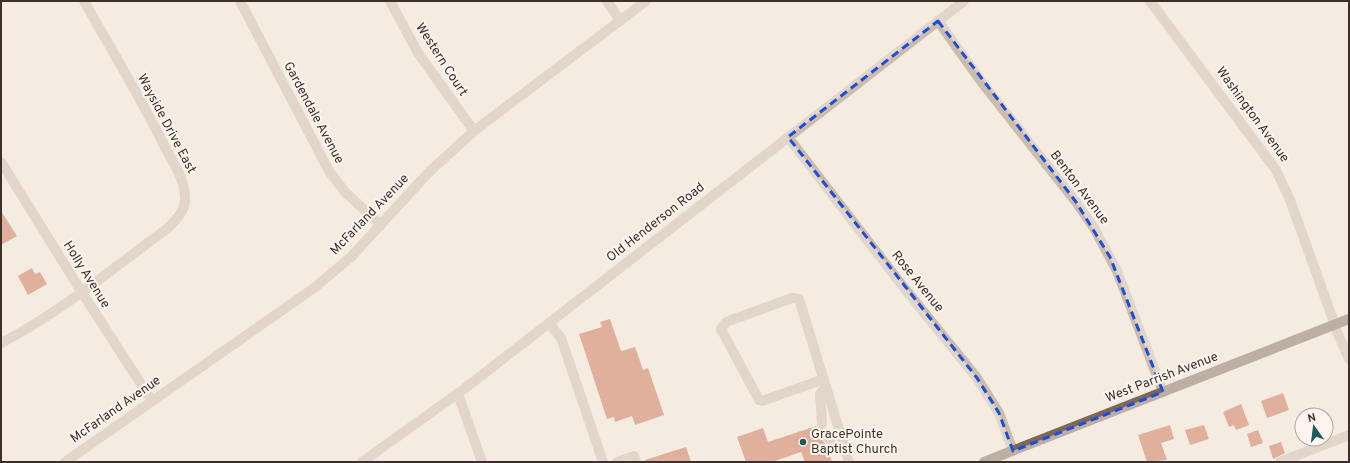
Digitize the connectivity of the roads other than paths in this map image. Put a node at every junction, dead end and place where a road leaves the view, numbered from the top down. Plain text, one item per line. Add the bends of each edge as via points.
1 (84, 1) edge
2 (240, 1) edge
3 (390, 1) edge
4 (607, 1) edge
5 (646, 1) edge
6 (964, 1) edge
7 (1150, 1) edge
8 (620, 21) junction
9 (938, 21) junction
10 (474, 131) junction
11 (788, 137) junction
12 (1, 162) edge
13 (381, 225) junction
14 (81, 291) junction
15 (1349, 319) edge
16 (549, 323) junction
17 (1335, 325) junction
18 (1, 343) edge
19 (1349, 359) edge
20 (825, 382) junction
21 (1163, 392) junction
22 (458, 394) junction
23 (152, 401) junction
24 (822, 424) dead end
25 (1349, 435) edge
26 (827, 437) dead end
27 (845, 449) junction
28 (1013, 451) junction
29 (65, 462) edge
30 (362, 462) edge
31 (482, 462) edge
32 (603, 462) edge
33 (617, 462) edge
34 (636, 462) edge
35 (849, 462) edge
36 (984, 462) edge
37 (1280, 462) edge

1 - 14 street, Wayside Drive East via 157,130 179,174 185,199 183,210 168,228
2 - 13 street, Gardendale Avenue via 329,171 345,192
3 - 10 street, Western Court via 418,53
4 - 8 street
5 - 8 street, McFarland Avenue
6 - 9 street, Old Henderson Road
7 - 17 street, Washington Avenue via 1276,170 1290,200
8 - 10 street, McFarland Avenue
9 - 11 street, Old Henderson Road
9 - 21 street, Benton Avenue via 992,96 1094,228 1117,271
10 - 13 street, McFarland Avenue via 429,172
11 - 16 street, Old Henderson Road
11 - 28 street, Rose Avenue via 977,378 999,413
12 - 14 street, Holly Avenue
13 - 23 street, McFarland Avenue via 351,257 314,288
14 - 18 street, Wayside Drive East
14 - 23 street, Holly Avenue
15 - 17 main road, West Parrish Avenue
16 - 22 street, Old Henderson Road
16 - 32 street via 561,338
17 - 19 street, Washington Avenue
17 - 21 main road, West Parrish Avenue
20 - 20 street via 799,299 726,322 721,326 759,400
20 - 24 street via 820,394
20 - 27 street
21 - 28 main road, West Parrish Avenue
22 - 30 street, Old Henderson Road
22 - 31 street
23 - 29 street, McFarland Avenue
25 - 37 street
26 - 27 street via 833,444
27 - 35 street
28 - 36 main road, West Parrish Avenue
33 - 34 street via 634,456

